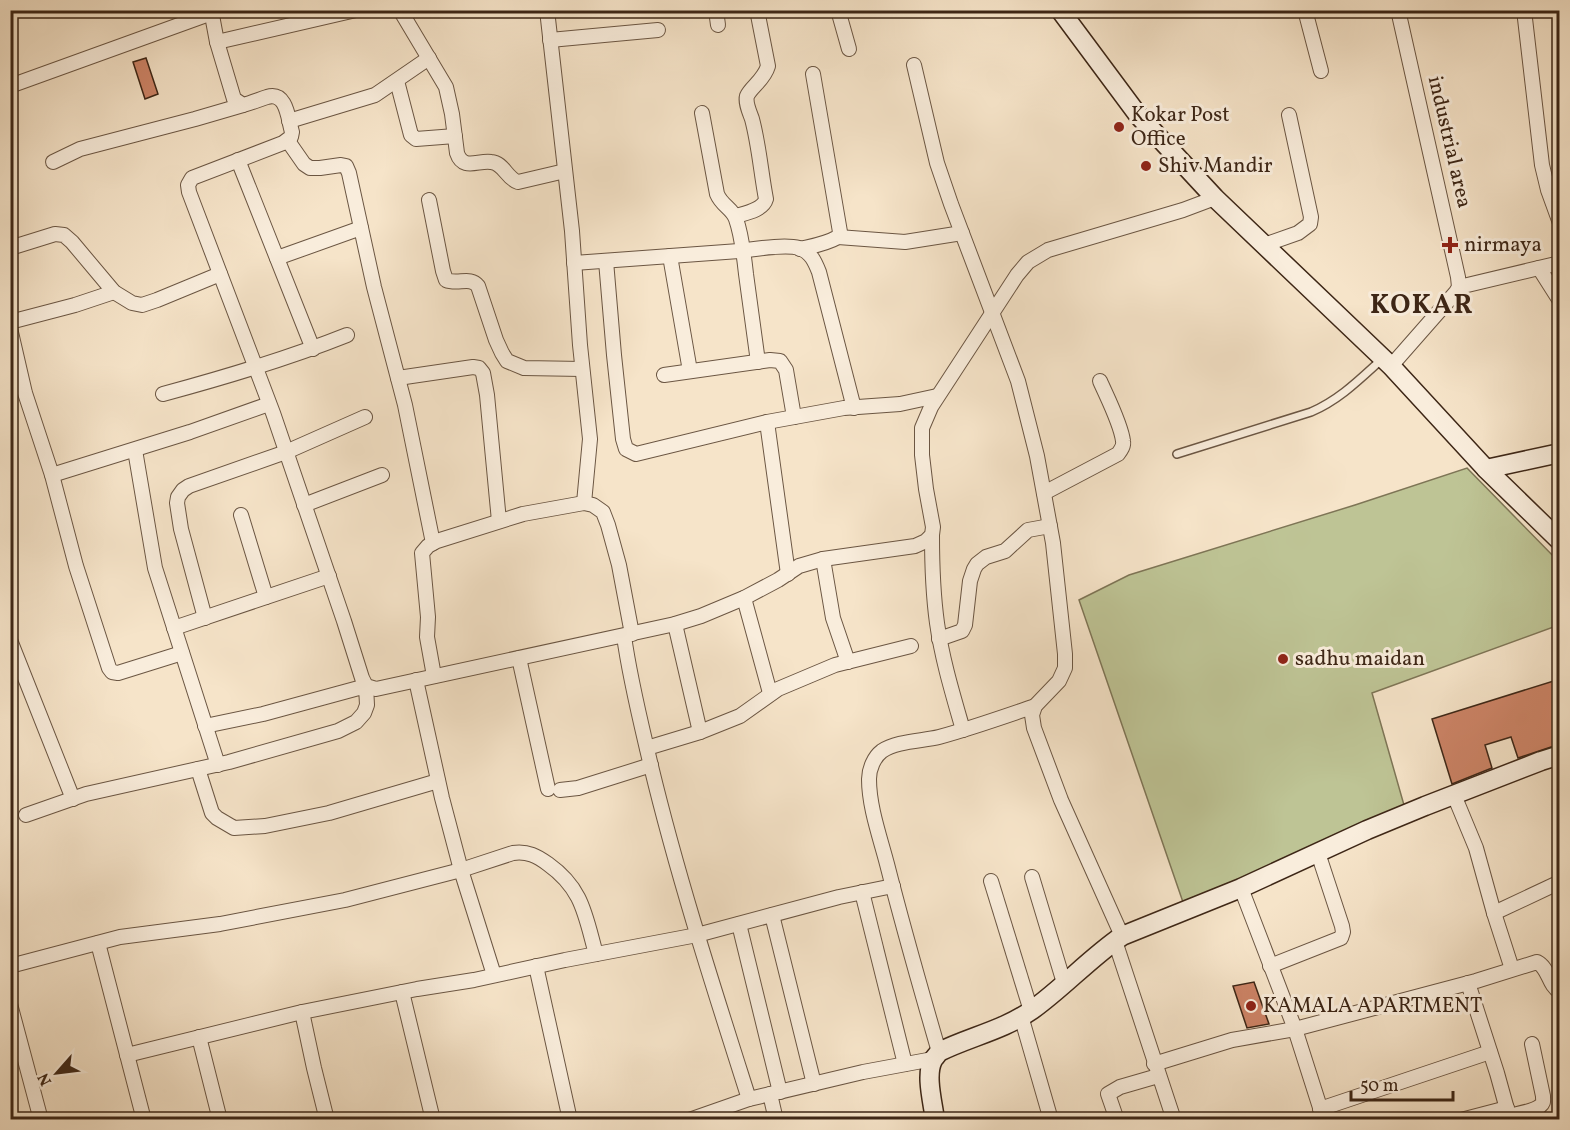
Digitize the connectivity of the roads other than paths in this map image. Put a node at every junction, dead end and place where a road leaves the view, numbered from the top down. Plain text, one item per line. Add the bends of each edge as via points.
1 (356, 10) edge
2 (400, 10) edge
3 (547, 10) edge
4 (716, 10) edge
5 (757, 10) edge
6 (838, 10) edge
7 (1060, 10) edge
8 (1305, 10) edge
9 (1398, 10) edge
10 (1524, 10) edge
11 (211, 12) edge
12 (718, 25) dead end
13 (658, 30) dead end
14 (550, 40) junction
15 (217, 42) junction
16 (849, 49) dead end
17 (429, 58) junction
18 (915, 65) dead end
19 (1321, 71) dead end
20 (813, 74) dead end
21 (397, 81) junction
22 (10, 86) edge
23 (243, 105) junction
24 (702, 112) dead end
25 (1289, 115) dead end
26 (289, 121) junction
27 (455, 136) junction
28 (288, 141) junction
29 (238, 160) junction
30 (53, 162) dead end
31 (565, 171) junction
32 (1215, 198) junction
33 (429, 200) dead end
34 (735, 216) junction
35 (1560, 223) edge
36 (361, 228) junction
37 (962, 233) junction
38 (838, 237) junction
39 (1264, 245) junction
40 (10, 248) edge
41 (800, 249) junction
42 (743, 250) junction
43 (670, 256) junction
44 (277, 258) junction
45 (606, 261) junction
46 (1560, 262) edge
47 (574, 263) junction
48 (1539, 268) junction
49 (220, 274) junction
50 (1459, 286) junction
51 (114, 292) junction
52 (1560, 301) edge
53 (992, 313) junction
54 (10, 322) edge
55 (10, 328) edge
56 (347, 335) dead end
57 (313, 349) junction
58 (758, 362) junction
59 (1387, 362) junction
60 (255, 369) junction
61 (582, 369) junction
62 (690, 371) junction
63 (664, 375) dead end
64 (398, 378) junction
65 (1100, 381) dead end
66 (164, 394) dead end
67 (937, 396) junction
68 (269, 404) junction
69 (854, 408) junction
70 (365, 417) dead end
71 (795, 417) junction
72 (767, 422) junction
73 (135, 450) junction
74 (286, 452) junction
75 (1560, 453) edge
76 (1177, 454) dead end
77 (1486, 469) junction
78 (52, 475) junction
79 (382, 475) dead end
80 (1044, 493) junction
81 (584, 503) junction
82 (304, 505) junction
83 (241, 514) dead end
84 (499, 521) junction
85 (1050, 526) junction
86 (932, 536) junction
87 (1560, 541) edge
88 (433, 543) junction
89 (823, 559) junction
90 (788, 574) junction
91 (329, 576) junction
92 (266, 597) junction
93 (744, 598) junction
94 (204, 618) junction
95 (675, 624) junction
96 (174, 628) junction
97 (628, 635) junction
98 (939, 639) junction
99 (10, 640) edge
100 (911, 646) dead end
101 (182, 653) junction
102 (519, 658) junction
103 (848, 662) junction
104 (434, 676) junction
105 (416, 680) junction
106 (366, 687) junction
107 (770, 693) junction
108 (1035, 706) junction
109 (205, 726) junction
110 (963, 730) junction
111 (700, 732) junction
112 (647, 748) junction
113 (1560, 755) edge
114 (218, 765) junction
115 (651, 765) junction
116 (198, 769) junction
117 (438, 781) junction
118 (1454, 795) junction
119 (74, 799) junction
120 (26, 815) dead end
121 (1318, 853) junction
122 (461, 870) junction
123 (1032, 877) dead end
124 (991, 881) dead end
125 (1560, 882) edge
126 (892, 886) junction
127 (1241, 888) junction
128 (862, 892) junction
129 (1494, 913) junction
130 (772, 915) junction
131 (739, 924) junction
132 (697, 935) junction
133 (1118, 938) junction
134 (98, 943) junction
135 (596, 954) junction
136 (10, 966) edge
137 (536, 966) junction
138 (1270, 966) junction
139 (1512, 969) junction
140 (495, 975) junction
141 (1064, 983) junction
142 (1468, 983) junction
143 (402, 992) junction
144 (1560, 992) edge
145 (10, 1004) edge
146 (302, 1012) junction
147 (1026, 1014) junction
148 (1294, 1029) junction
149 (199, 1037) junction
150 (1532, 1044) dead end
151 (1490, 1052) junction
152 (127, 1054) junction
153 (936, 1056) junction
154 (905, 1064) junction
155 (1156, 1070) junction
156 (814, 1084) junction
157 (775, 1093) junction
158 (749, 1099) junction
159 (1322, 1114) edge
160 (1509, 1114) edge
161 (697, 1118) edge
162 (41, 1119) edge
163 (144, 1119) edge
164 (220, 1119) edge
165 (327, 1119) edge
166 (433, 1119) edge
167 (570, 1119) edge
168 (776, 1119) edge
169 (935, 1119) edge
170 (1051, 1119) edge
171 (1117, 1119) edge
172 (1174, 1119) edge
173 (1461, 1119) edge

1 - 15 street
2 - 17 street
3 - 14 street
4 - 12 street
5 - 34 street via 768,66 747,95 747,101 766,199 760,207
6 - 16 street
7 - 32 street via 1138,115
8 - 19 street
9 - 50 street, industrial area
10 - 35 street via 1542,165
11 - 15 street
11 - 22 street
13 - 14 street
14 - 31 street
15 - 23 street via 234,99
17 - 21 street
17 - 27 street via 448,93
18 - 37 street via 938,163
20 - 38 street
21 - 26 street via 375,95
21 - 27 street via 411,135 416,139
23 - 26 street via 276,96 284,104
23 - 30 street via 80,149
24 - 34 street via 717,194
25 - 39 street via 1310,224
26 - 28 street via 292,132
27 - 31 street via 459,160 468,164 493,162 501,165 513,180
28 - 29 street
28 - 36 street via 310,168 346,166
29 - 44 street
29 - 49 street via 192,178 188,185
31 - 47 street
32 - 39 street
32 - 53 street via 1048,250 1028,262
33 - 61 street via 446,280 475,282 507,361 524,368
34 - 42 street
36 - 44 street
36 - 64 street
37 - 38 street via 905,242
37 - 53 street
38 - 41 street
39 - 59 street
40 - 51 street via 55,234 64,235
41 - 42 street
41 - 69 street via 814,260 819,272
42 - 43 street
42 - 58 street
43 - 45 street
43 - 62 street
44 - 57 street
45 - 47 street
45 - 72 street via 626,450 636,454
46 - 48 street
47 - 61 street
48 - 50 street
48 - 52 street
49 - 51 street via 142,305
49 - 60 street
50 - 59 street
51 - 54 street
53 - 67 street
53 - 80 street via 1018,381
55 - 78 street via 25,393
56 - 57 street
57 - 60 street
58 - 62 street
58 - 71 street via 780,361 786,370
59 - 76 lane via 1324,406
59 - 77 street
60 - 66 street
60 - 68 street
61 - 81 street via 590,439
62 - 63 street
64 - 84 street via 473,367 483,373
64 - 88 street
65 - 80 street via 1118,424 1122,448 1118,454
67 - 69 street via 900,405
67 - 86 street via 922,428
68 - 73 street
68 - 74 street
69 - 71 street
70 - 74 street
71 - 72 street
72 - 90 street
73 - 78 street
73 - 96 street via 155,568
74 - 82 street
74 - 94 street via 189,486 178,497 181,529
75 - 77 street
77 - 87 street
78 - 101 street via 109,668 118,673
79 - 82 street
80 - 85 street
81 - 84 street
81 - 97 street via 603,512 608,525 619,565
82 - 91 street
83 - 92 street
84 - 88 street
85 - 98 street via 1028,530 1005,551 977,564 970,581 962,631
85 - 108 street via 1065,668 1059,681
86 - 89 street via 915,546
86 - 98 street via 932,584
88 - 104 street via 422,554 422,565
89 - 90 street via 799,566
89 - 103 street via 832,618
90 - 93 street
91 - 92 street
91 - 106 street
92 - 94 street
93 - 95 street
93 - 107 street
94 - 96 street
95 - 97 street
95 - 111 street
96 - 101 street
97 - 102 street
97 - 112 street via 628,668
98 - 110 street
99 - 119 street
100 - 103 street
101 - 109 street
102 - 104 street
102 - 115 street via 554,789 578,788
103 - 107 street
104 - 105 street
105 - 106 street via 376,689
105 - 117 street
106 - 109 street
106 - 114 street via 367,705 356,722
107 - 111 street via 740,716
108 - 110 street
108 - 133 street via 1032,716 1039,743
109 - 114 street
110 - 126 street via 889,748 872,766 869,786
111 - 112 street
112 - 115 street
113 - 118 street
114 - 116 street
115 - 132 street
116 - 117 street via 212,813 234,828 329,813
116 - 119 street
117 - 122 street
118 - 121 street
118 - 129 street via 1476,848
119 - 120 street
121 - 127 street
121 - 138 street via 1342,926 1341,938
122 - 134 street via 345,900
122 - 135 street via 513,853 536,856 562,874 573,888
122 - 140 street
123 - 141 street
124 - 147 street
125 - 129 street
126 - 128 street
126 - 153 street
127 - 133 street
127 - 138 street
128 - 130 street
128 - 154 street
129 - 139 street
130 - 131 street
130 - 156 street
131 - 132 street
131 - 157 street
132 - 135 street
132 - 158 street
133 - 141 street
133 - 155 street
134 - 136 street
134 - 152 street
135 - 137 street
137 - 140 street
137 - 167 street
138 - 148 street
139 - 142 street
139 - 144 street via 1542,964 1553,987
140 - 143 street
141 - 147 street
142 - 148 street
142 - 151 street
143 - 146 street
143 - 166 street
145 - 162 street
146 - 149 street
146 - 165 street
147 - 153 street
147 - 170 street
148 - 155 street via 1232,1040
148 - 159 street
149 - 152 street
149 - 164 street
150 - 160 street via 1543,1102 1540,1107
151 - 159 street
151 - 160 street
152 - 163 street
153 - 154 street
153 - 169 street via 930,1070
154 - 156 street
155 - 171 street via 1108,1094
155 - 172 street
156 - 157 street
157 - 158 street
157 - 168 street
158 - 161 street
160 - 173 street

